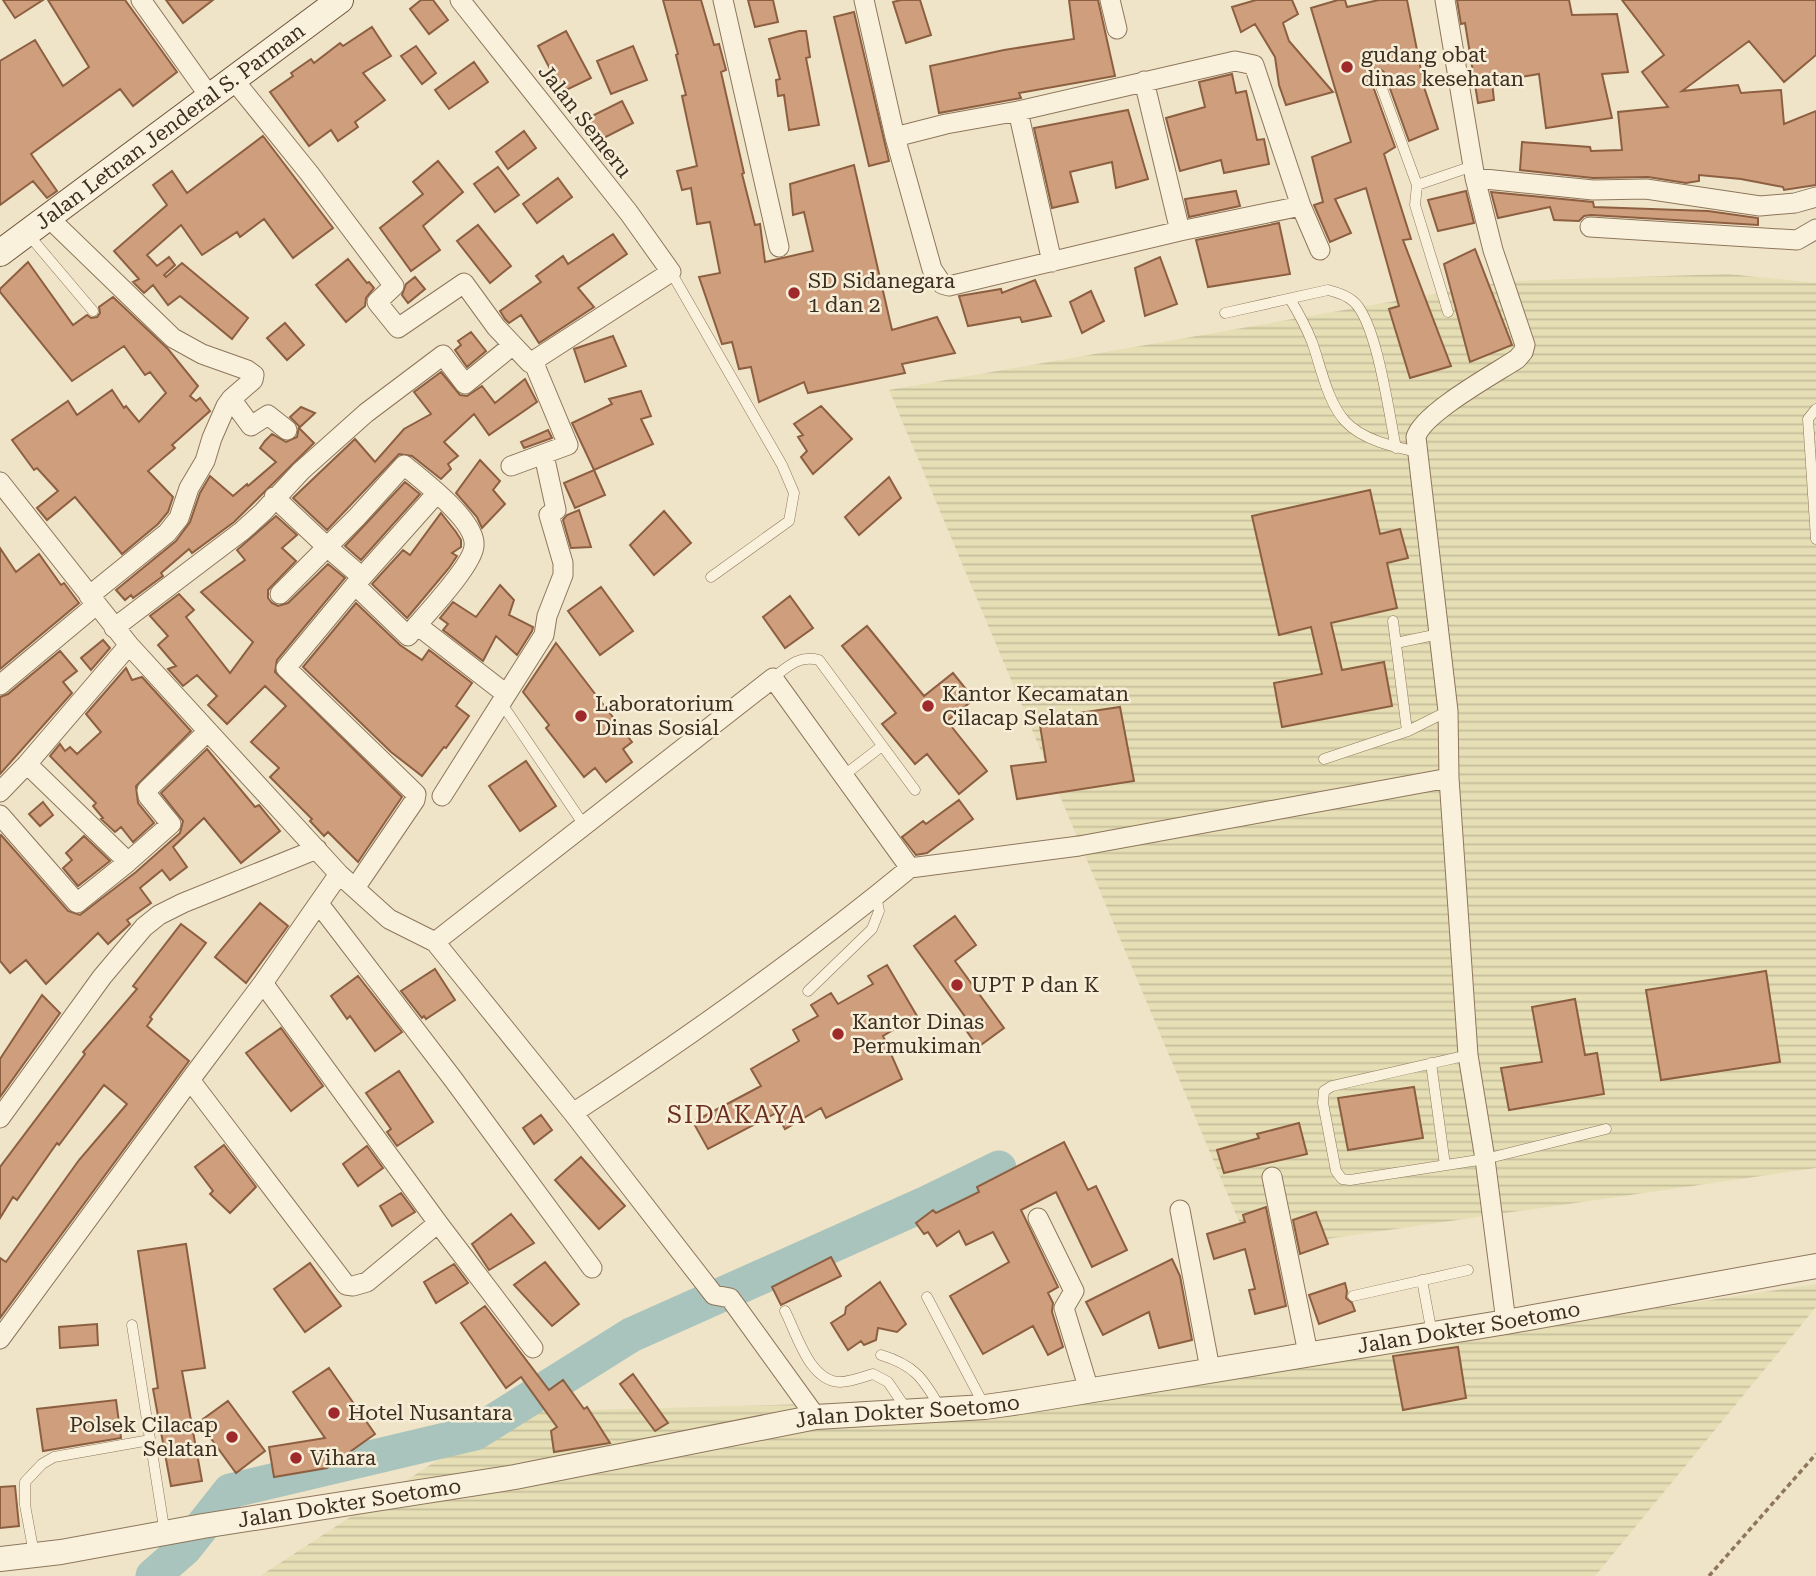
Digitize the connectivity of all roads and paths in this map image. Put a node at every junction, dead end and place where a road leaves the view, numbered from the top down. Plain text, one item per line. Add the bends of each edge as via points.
1 (141, 0) edge
2 (340, 0) edge
3 (460, 0) edge
4 (723, 0) edge
5 (864, 0) edge
6 (1110, 0) edge
7 (1445, 0) edge
8 (1116, 29) dead end
9 (1377, 75) dead end
10 (233, 79) junction
11 (1144, 81) junction
12 (210, 97) junction
13 (1018, 111) junction
14 (895, 136) junction
15 (1474, 172) junction
16 (1417, 185) junction
17 (1816, 197) edge
18 (1301, 206) junction
19 (1760, 206) junction
20 (49, 218) junction
21 (1590, 227) dead end
22 (1816, 229) edge
23 (1180, 231) junction
24 (27, 233) junction
25 (1762, 237) junction
26 (779, 247) dead end
27 (2, 248) edge
28 (1320, 250) dead end
29 (1052, 262) junction
30 (671, 272) junction
31 (1290, 299) junction
32 (93, 311) dead end
33 (1448, 312) dead end
34 (1225, 313) dead end
35 (513, 345) junction
36 (533, 361) junction
37 (231, 399) junction
38 (1816, 409) edge
39 (287, 430) dead end
40 (1396, 448) junction
41 (1418, 452) junction
42 (544, 455) junction
43 (511, 466) dead end
44 (0, 482) edge
45 (438, 493) junction
46 (274, 497) junction
47 (1816, 539) edge
48 (327, 547) junction
49 (711, 577) dead end
50 (359, 581) junction
51 (280, 594) dead end
52 (92, 601) junction
53 (1392, 621) dead end
54 (417, 625) junction
55 (114, 628) junction
56 (1439, 634) junction
57 (1396, 643) junction
58 (129, 645) junction
59 (773, 678) junction
60 (0, 684) edge
61 (503, 698) junction
62 (1448, 711) junction
63 (208, 731) junction
64 (1407, 731) junction
65 (882, 746) junction
66 (1324, 759) dead end
67 (27, 764) junction
68 (844, 776) junction
69 (1450, 778) junction
70 (915, 790) dead end
71 (0, 792) edge
72 (442, 796) dead end
73 (0, 815) edge
74 (584, 825) junction
75 (317, 849) junction
76 (128, 862) junction
77 (910, 868) junction
78 (340, 874) junction
79 (355, 888) junction
80 (876, 896) junction
81 (319, 904) junction
82 (435, 942) junction
83 (263, 983) junction
84 (808, 991) dead end
85 (1468, 1055) junction
86 (1431, 1063) junction
87 (190, 1080) junction
88 (573, 1113) junction
89 (0, 1118) edge
90 (1606, 1129) dead end
91 (1485, 1159) junction
92 (1445, 1165) junction
93 (1272, 1177) dead end
94 (1180, 1210) dead end
95 (1038, 1218) dead end
96 (438, 1223) junction
97 (1816, 1266) edge
98 (592, 1268) dead end
99 (1468, 1270) dead end
100 (1422, 1280) junction
101 (1353, 1296) dead end
102 (927, 1297) dead end
103 (785, 1311) dead end
104 (1506, 1322) junction
105 (132, 1325) dead end
106 (1432, 1334) junction
107 (0, 1339) edge
108 (533, 1348) dead end
109 (1308, 1353) junction
110 (881, 1355) dead end
111 (1210, 1369) junction
112 (1089, 1390) junction
113 (985, 1407) junction
114 (941, 1410) junction
115 (907, 1411) junction
116 (816, 1417) junction
117 (150, 1440) junction
118 (1816, 1454) edge
119 (165, 1534) junction
120 (34, 1555) junction
121 (0, 1559) edge
122 (1709, 1576) edge

1 - 12 street
2 - 10 main road, Jalan Letnan Jenderal S. Parman
3 - 30 street, Jalan Semeru
4 - 26 street
5 - 14 street
6 - 8 street
7 - 15 street
9 - 16 lane
10 - 12 main road, Jalan Letnan Jenderal S. Parman
10 - 35 street via 394,286 377,302 398,328 464,283
11 - 13 street
11 - 18 street via 1235,61 1254,65
11 - 23 street
12 - 20 main road, Jalan Letnan Jenderal S. Parman
13 - 14 street
13 - 29 street
14 - 29 street via 932,269 942,285
15 - 16 lane
15 - 19 street via 1593,190 1646,189
15 - 41 street via 1493,250 1525,345 1517,359 1423,424 1416,437
16 - 33 lane via 1415,205
17 - 19 street
18 - 23 street
18 - 28 street
19 - 25 street
20 - 24 main road, Jalan Letnan Jenderal S. Parman
20 - 37 street via 173,338 254,375
21 - 25 street
22 - 25 street via 1797,240
23 - 29 street
24 - 27 main road, Jalan Letnan Jenderal S. Parman
24 - 32 lane
30 - 36 street
30 - 49 lane via 794,492 789,521
31 - 34 lane
31 - 40 lane via 1345,422
31 - 40 lane via 1328,290 1353,301 1361,310
35 - 36 street
35 - 46 street via 465,384 443,355 366,413
36 - 42 street via 568,444
37 - 39 street via 252,427 268,415
37 - 52 street via 179,518
38 - 47 lane via 1808,419
40 - 41 lane
41 - 56 street
42 - 43 street
42 - 61 street via 556,510 549,516 564,575 546,623
44 - 52 street
45 - 48 street via 404,465
45 - 50 street
45 - 54 street via 469,529 474,549
46 - 48 street
46 - 55 street via 242,531
48 - 50 street
48 - 51 street
50 - 54 street via 408,636
50 - 79 street via 286,668 416,794
52 - 55 street
52 - 60 street
53 - 57 lane
54 - 61 street
55 - 58 street
56 - 57 lane
56 - 62 street
57 - 64 lane
58 - 63 street
58 - 67 street
59 - 65 lane via 792,662 819,660
59 - 68 street
59 - 74 street
61 - 72 street
61 - 74 lane
62 - 64 lane
62 - 69 street
63 - 75 street
63 - 76 street via 147,790 171,824
64 - 66 lane
65 - 68 lane
65 - 70 lane
67 - 71 street
67 - 76 street
68 - 77 street
69 - 77 street via 1079,846
69 - 85 street
73 - 76 street via 77,903
74 - 82 street
75 - 78 street
75 - 89 street via 183,903 144,927
77 - 80 street
78 - 79 street
78 - 81 street
79 - 82 street via 389,919
80 - 84 lane via 879,911 872,929
80 - 88 street via 645,1066
81 - 83 street
81 - 98 street
82 - 88 street
83 - 87 street
83 - 96 street
85 - 86 lane
85 - 91 street
86 - 92 lane
86 - 92 lane via 1332,1086 1324,1091 1323,1103 1336,1171 1342,1179
87 - 96 street via 346,1285 367,1282
87 - 107 street
88 - 116 street
90 - 91 lane
91 - 92 lane
91 - 104 street
93 - 109 street
94 - 111 street
95 - 112 street via 1073,1291 1064,1308
96 - 108 street
97 - 104 street, Jalan Dokter Soetomo
99 - 100 lane
100 - 101 lane
100 - 106 lane
102 - 113 lane
103 - 115 lane via 813,1367 826,1378 841,1382 873,1374 888,1382
104 - 106 street, Jalan Dokter Soetomo
105 - 117 lane
106 - 109 street, Jalan Dokter Soetomo
109 - 111 street, Jalan Dokter Soetomo
110 - 114 lane via 902,1363 925,1381
111 - 112 street, Jalan Dokter Soetomo
112 - 113 street, Jalan Dokter Soetomo
113 - 114 street, Jalan Dokter Soetomo
114 - 115 street, Jalan Dokter Soetomo
115 - 116 street, Jalan Dokter Soetomo
116 - 119 street, Jalan Dokter Soetomo via 515,1477
117 - 119 lane
117 - 120 lane via 54,1457 34,1472 24,1482
118 - 122 path
119 - 120 street, Jalan Dokter Soetomo
120 - 121 street, Jalan Dokter Soetomo

